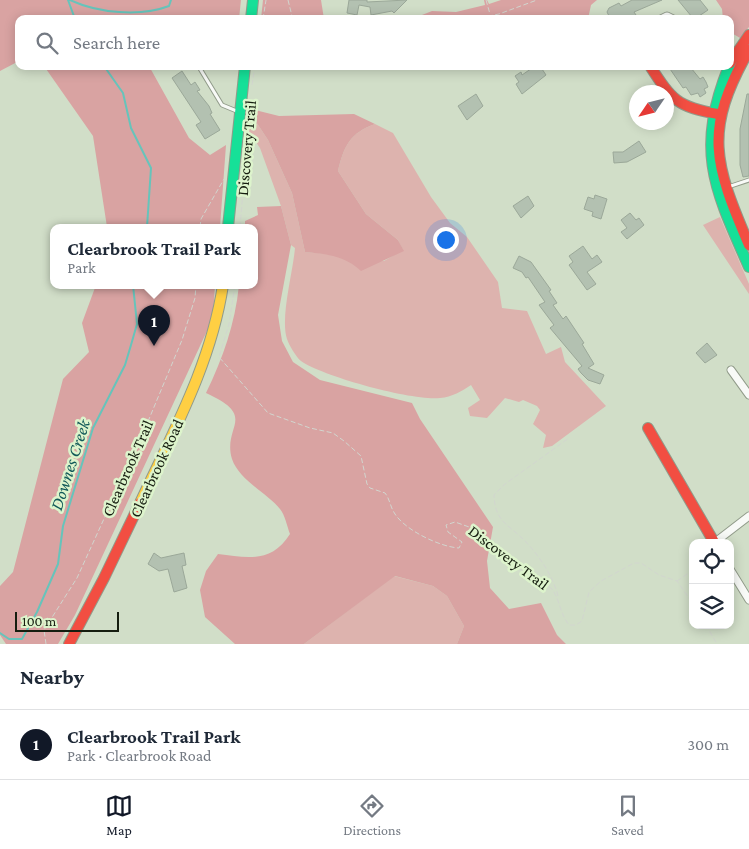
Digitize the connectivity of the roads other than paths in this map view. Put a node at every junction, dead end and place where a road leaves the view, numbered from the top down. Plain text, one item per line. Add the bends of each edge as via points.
1 (254, 0) edge
2 (252, 15) edge
3 (749, 35) edge
4 (749, 50) edge
5 (734, 58) edge
6 (200, 70) edge
7 (250, 70) edge
8 (653, 70) edge
9 (727, 70) edge
10 (240, 113) junction
11 (715, 114) junction
12 (749, 180) edge
13 (725, 187) junction
14 (228, 224) edge
15 (749, 245) edge
16 (749, 268) edge
17 (223, 289) edge
18 (731, 370) dead end
19 (749, 395) edge
20 (648, 428) dead end
21 (749, 516) edge
22 (712, 539) edge
23 (718, 539) edge
24 (734, 576) edge
25 (749, 600) edge
26 (69, 644) edge

1 - 2 street
3 - 5 street
4 - 11 street
6 - 10 lane via 222,105
7 - 10 street
8 - 11 street via 678,105
9 - 11 street via 719,86
10 - 14 street
11 - 13 street via 717,155
11 - 16 street via 710,161 714,180
12 - 13 lane
13 - 15 street
17 - 26 street, Clearbrook Road via 219,319 201,373
18 - 19 street
20 - 22 street
21 - 23 street
24 - 25 street

